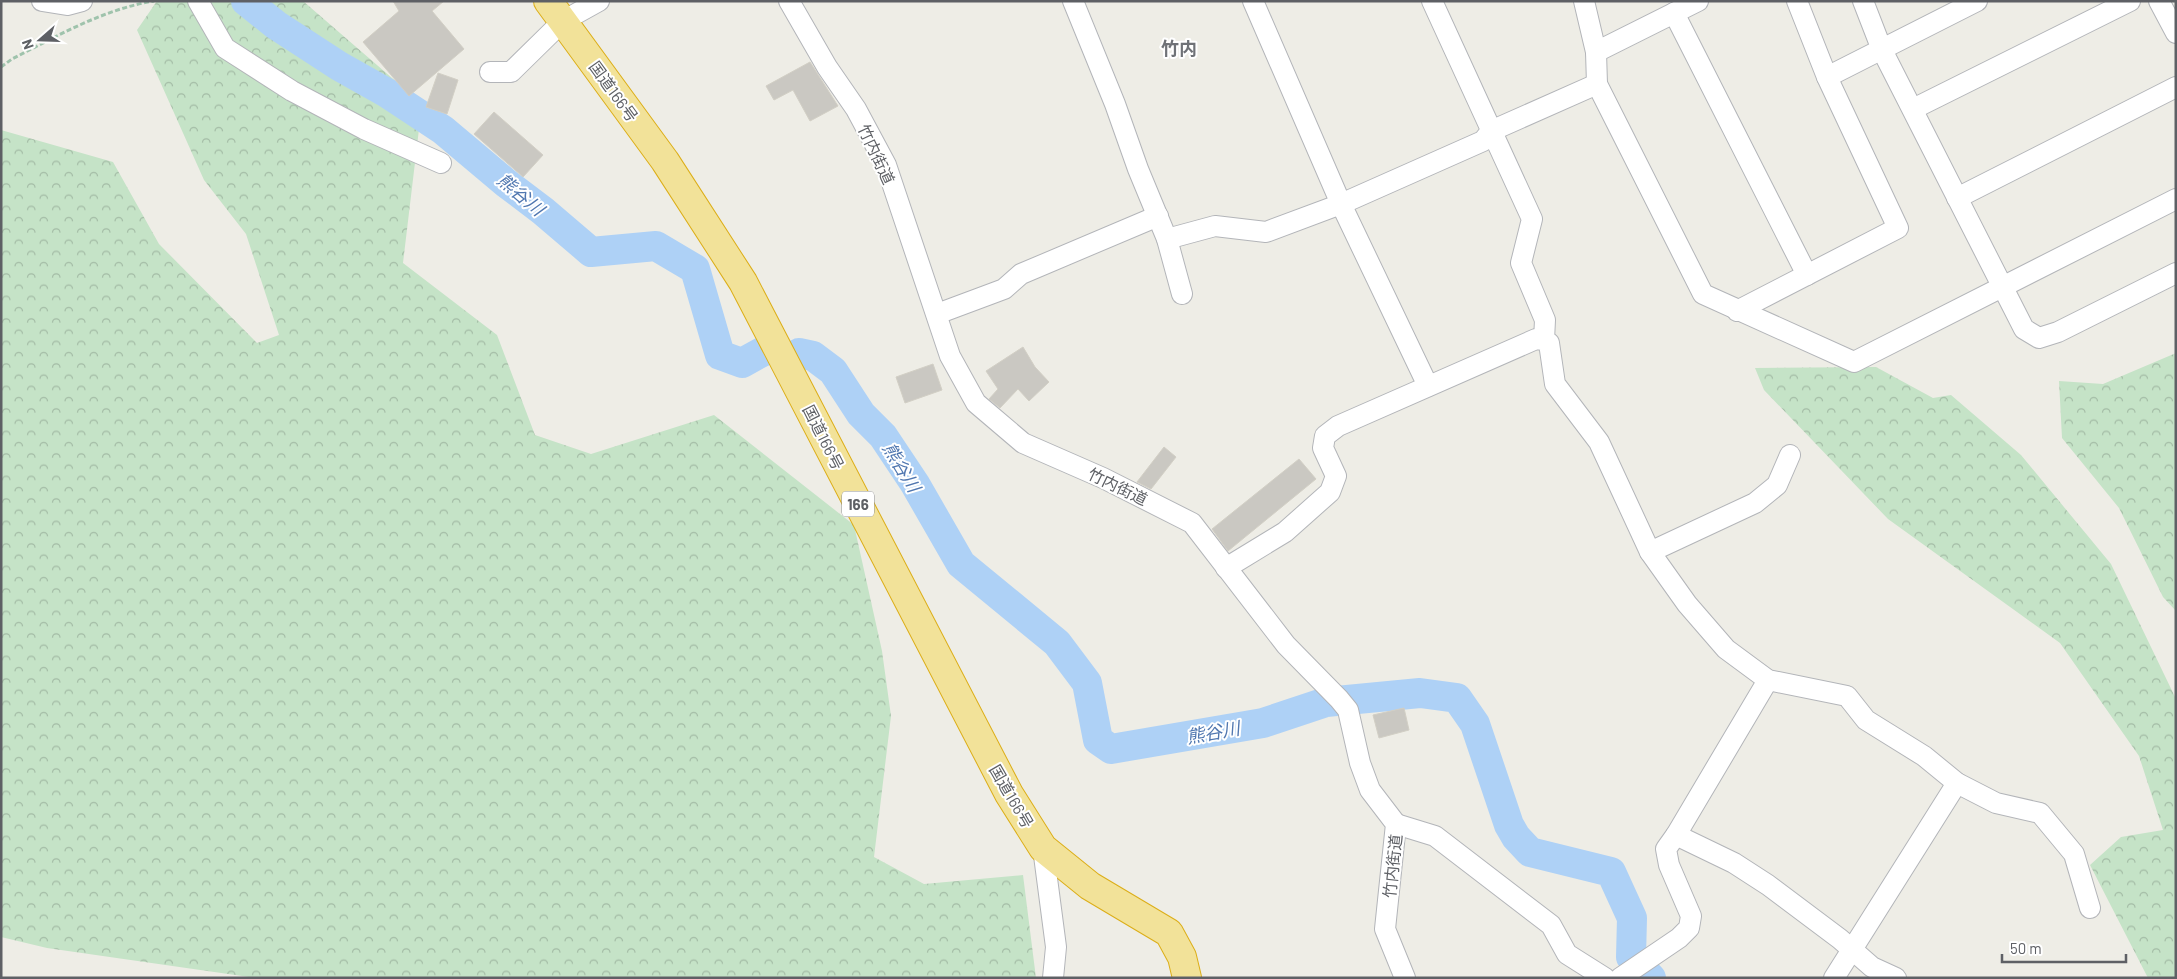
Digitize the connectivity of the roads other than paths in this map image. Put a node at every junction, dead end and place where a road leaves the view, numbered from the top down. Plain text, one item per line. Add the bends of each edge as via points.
1 (42, 1) edge
2 (82, 1) edge
3 (198, 1) edge
4 (599, 1) edge
5 (789, 1) edge
6 (1073, 1) edge
7 (1253, 1) edge
8 (1432, 1) edge
9 (1584, 1) edge
10 (1698, 1) edge
11 (1797, 1) edge
12 (1863, 1) edge
13 (1977, 1) edge
14 (2130, 1) edge
15 (2159, 1) edge
16 (556, 11) edge
17 (1674, 13) junction
18 (2176, 33) edge
19 (1882, 50) junction
20 (1596, 52) junction
21 (490, 72) dead end
22 (1827, 77) junction
23 (1597, 84) junction
24 (2176, 87) edge
25 (1913, 109) junction
26 (1492, 131) junction
27 (441, 163) dead end
28 (1957, 198) junction
29 (2176, 199) edge
30 (1342, 204) junction
31 (1158, 216) junction
32 (1167, 239) junction
33 (2176, 273) edge
34 (1807, 275) junction
35 (2002, 288) junction
36 (1182, 294) dead end
37 (1738, 311) junction
38 (937, 314) junction
39 (1544, 340) junction
40 (1428, 386) junction
41 (1790, 455) dead end
42 (1650, 552) junction
43 (1226, 568) junction
44 (1768, 680) junction
45 (1957, 782) junction
46 (1396, 824) junction
47 (1676, 835) junction
48 (1043, 848) junction
49 (2090, 908) dead end
50 (1851, 949) junction
51 (1624, 976) edge
52 (1053, 978) edge
53 (1187, 978) edge
54 (1405, 978) edge
55 (1605, 978) edge
56 (1834, 978) edge
57 (1896, 978) edge

1 - 2 street via 67,5
3 - 27 street via 225,48 292,91 356,125
4 - 16 street
5 - 38 street, 竹内街道 via 827,67 856,109 886,165
6 - 31 street
7 - 30 street
8 - 26 street
9 - 20 street
10 - 17 street
11 - 22 street
12 - 19 street
13 - 19 street
14 - 25 street
15 - 18 street
16 - 21 street via 511,72
16 - 48 highway, 国道166号 / 166 via 665,161 743,282 1008,794
17 - 20 street
17 - 34 street
19 - 22 street
19 - 25 street
20 - 23 street
22 - 34 street via 1898,228
23 - 26 street
23 - 37 street via 1703,294
24 - 28 street
25 - 28 street
26 - 30 street via 1483,141
26 - 39 street via 1532,219 1520,263 1545,320
28 - 35 street
29 - 35 street
30 - 32 street via 1266,232 1215,226
30 - 40 street
31 - 32 street
31 - 38 street via 1021,274 1004,289
32 - 36 street
33 - 35 street via 2058,332 2039,338 2024,329
34 - 37 street
35 - 37 street via 1854,362
38 - 43 street, 竹内街道 via 950,356 976,403 1023,443 1103,478 1192,523
39 - 40 street via 1536,339
39 - 42 street via 1549,343 1555,384 1599,442
40 - 43 street via 1338,426 1325,436 1323,448 1336,476 1330,492 1285,532
41 - 42 street via 1777,486 1755,503
42 - 44 street via 1687,604 1726,649
43 - 46 street, 竹内街道 via 1286,645 1344,705 1370,790
44 - 45 street via 1846,696 1866,720 1924,756
44 - 47 street
45 - 49 street via 1996,802 2040,813 2074,854
45 - 50 street
46 - 54 street, 竹内街道 via 1385,929
46 - 55 street via 1435,836 1551,925 1567,954
47 - 50 street via 1734,863 1768,885
47 - 51 street via 1666,849 1669,865 1691,916 1689,928
48 - 52 street via 1056,947
48 - 53 highway, 国道166号 / 166 via 1090,886 1170,933 1182,957
50 - 56 street
50 - 57 street via 1872,967

